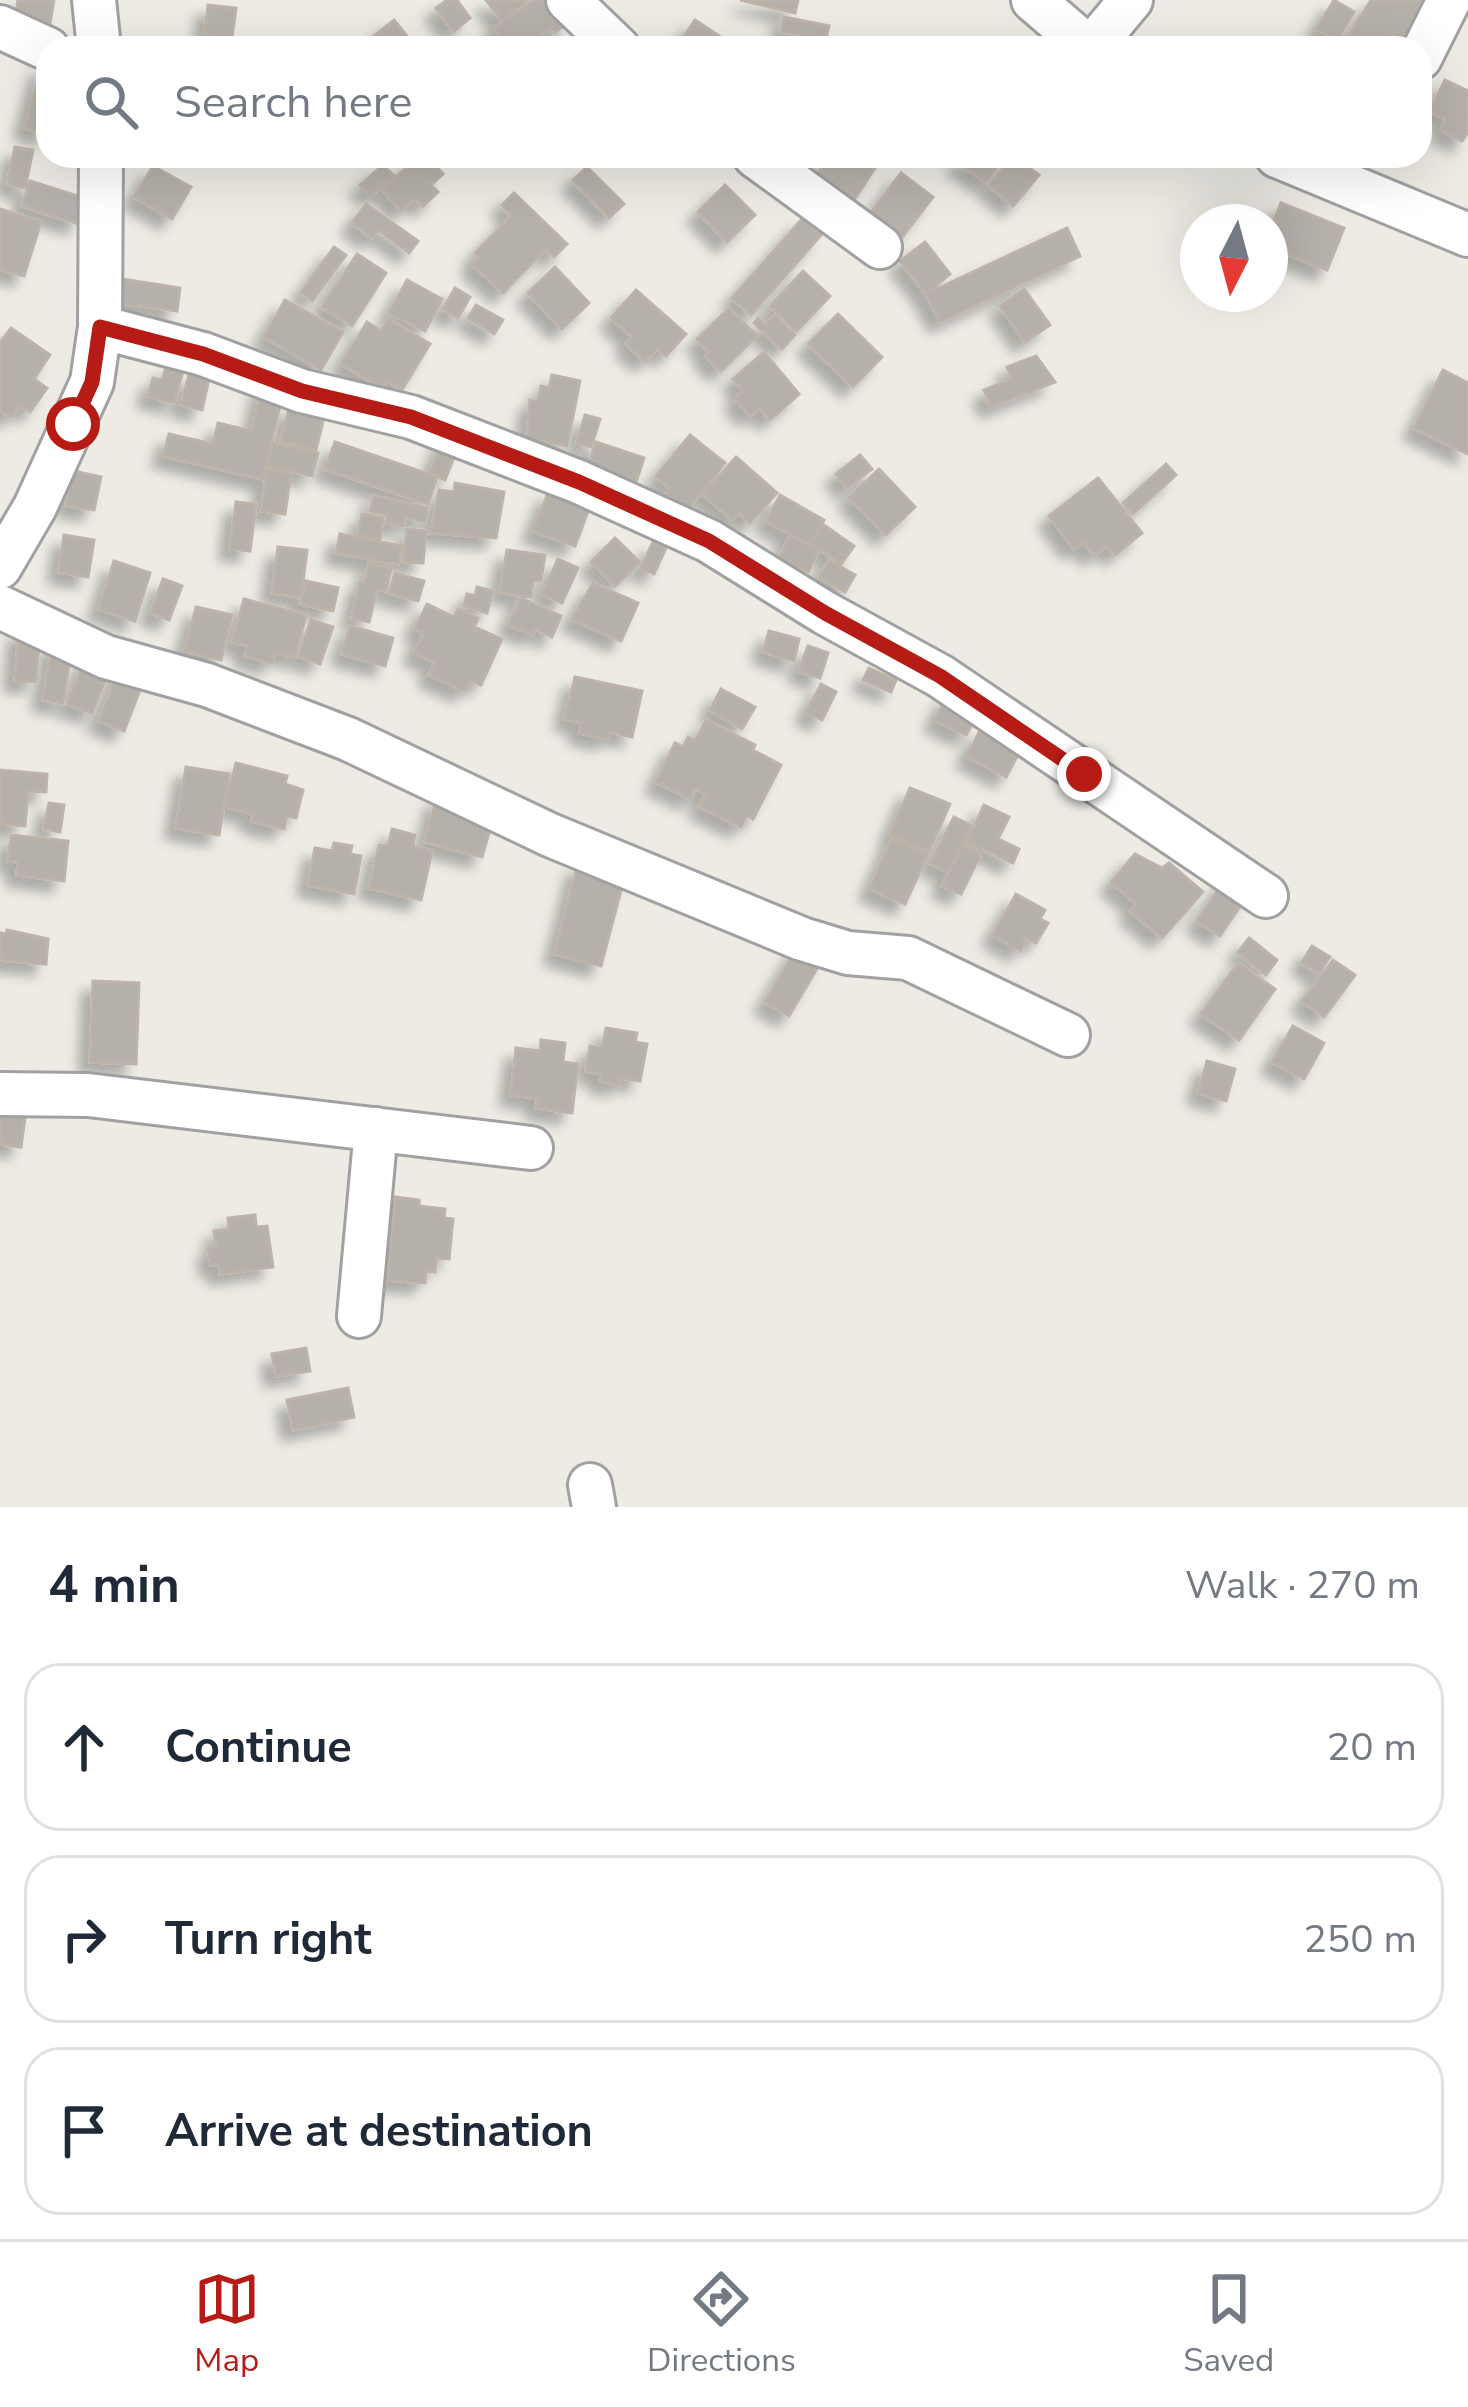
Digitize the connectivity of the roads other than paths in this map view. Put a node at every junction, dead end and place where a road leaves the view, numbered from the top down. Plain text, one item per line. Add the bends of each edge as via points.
1 (94, 0) edge
2 (568, 0) edge
3 (1033, 0) edge
4 (1130, 0) edge
5 (1449, 0) edge
6 (0, 27) edge
7 (98, 36) edge
8 (606, 36) edge
9 (1076, 36) edge
10 (1100, 36) edge
11 (1431, 36) edge
12 (36, 44) edge
13 (101, 168) edge
14 (771, 168) edge
15 (1364, 172) edge
16 (1468, 235) edge
17 (880, 247) dead end
18 (100, 327) junction
19 (0, 567) edge
20 (0, 607) edge
21 (1266, 896) dead end
22 (1068, 1035) dead end
23 (0, 1094) edge
24 (376, 1129) junction
25 (531, 1148) dead end
26 (359, 1316) dead end

1 - 7 street
2 - 8 street
3 - 9 street
4 - 10 street
5 - 11 street
6 - 12 street
13 - 18 street
14 - 17 street
15 - 16 street
18 - 19 street via 92,382
18 - 21 street via 411,417 709,541 940,676
20 - 22 street via 106,657 349,739 550,835 802,939 908,958
23 - 24 street via 88,1095
24 - 25 street
24 - 26 street

